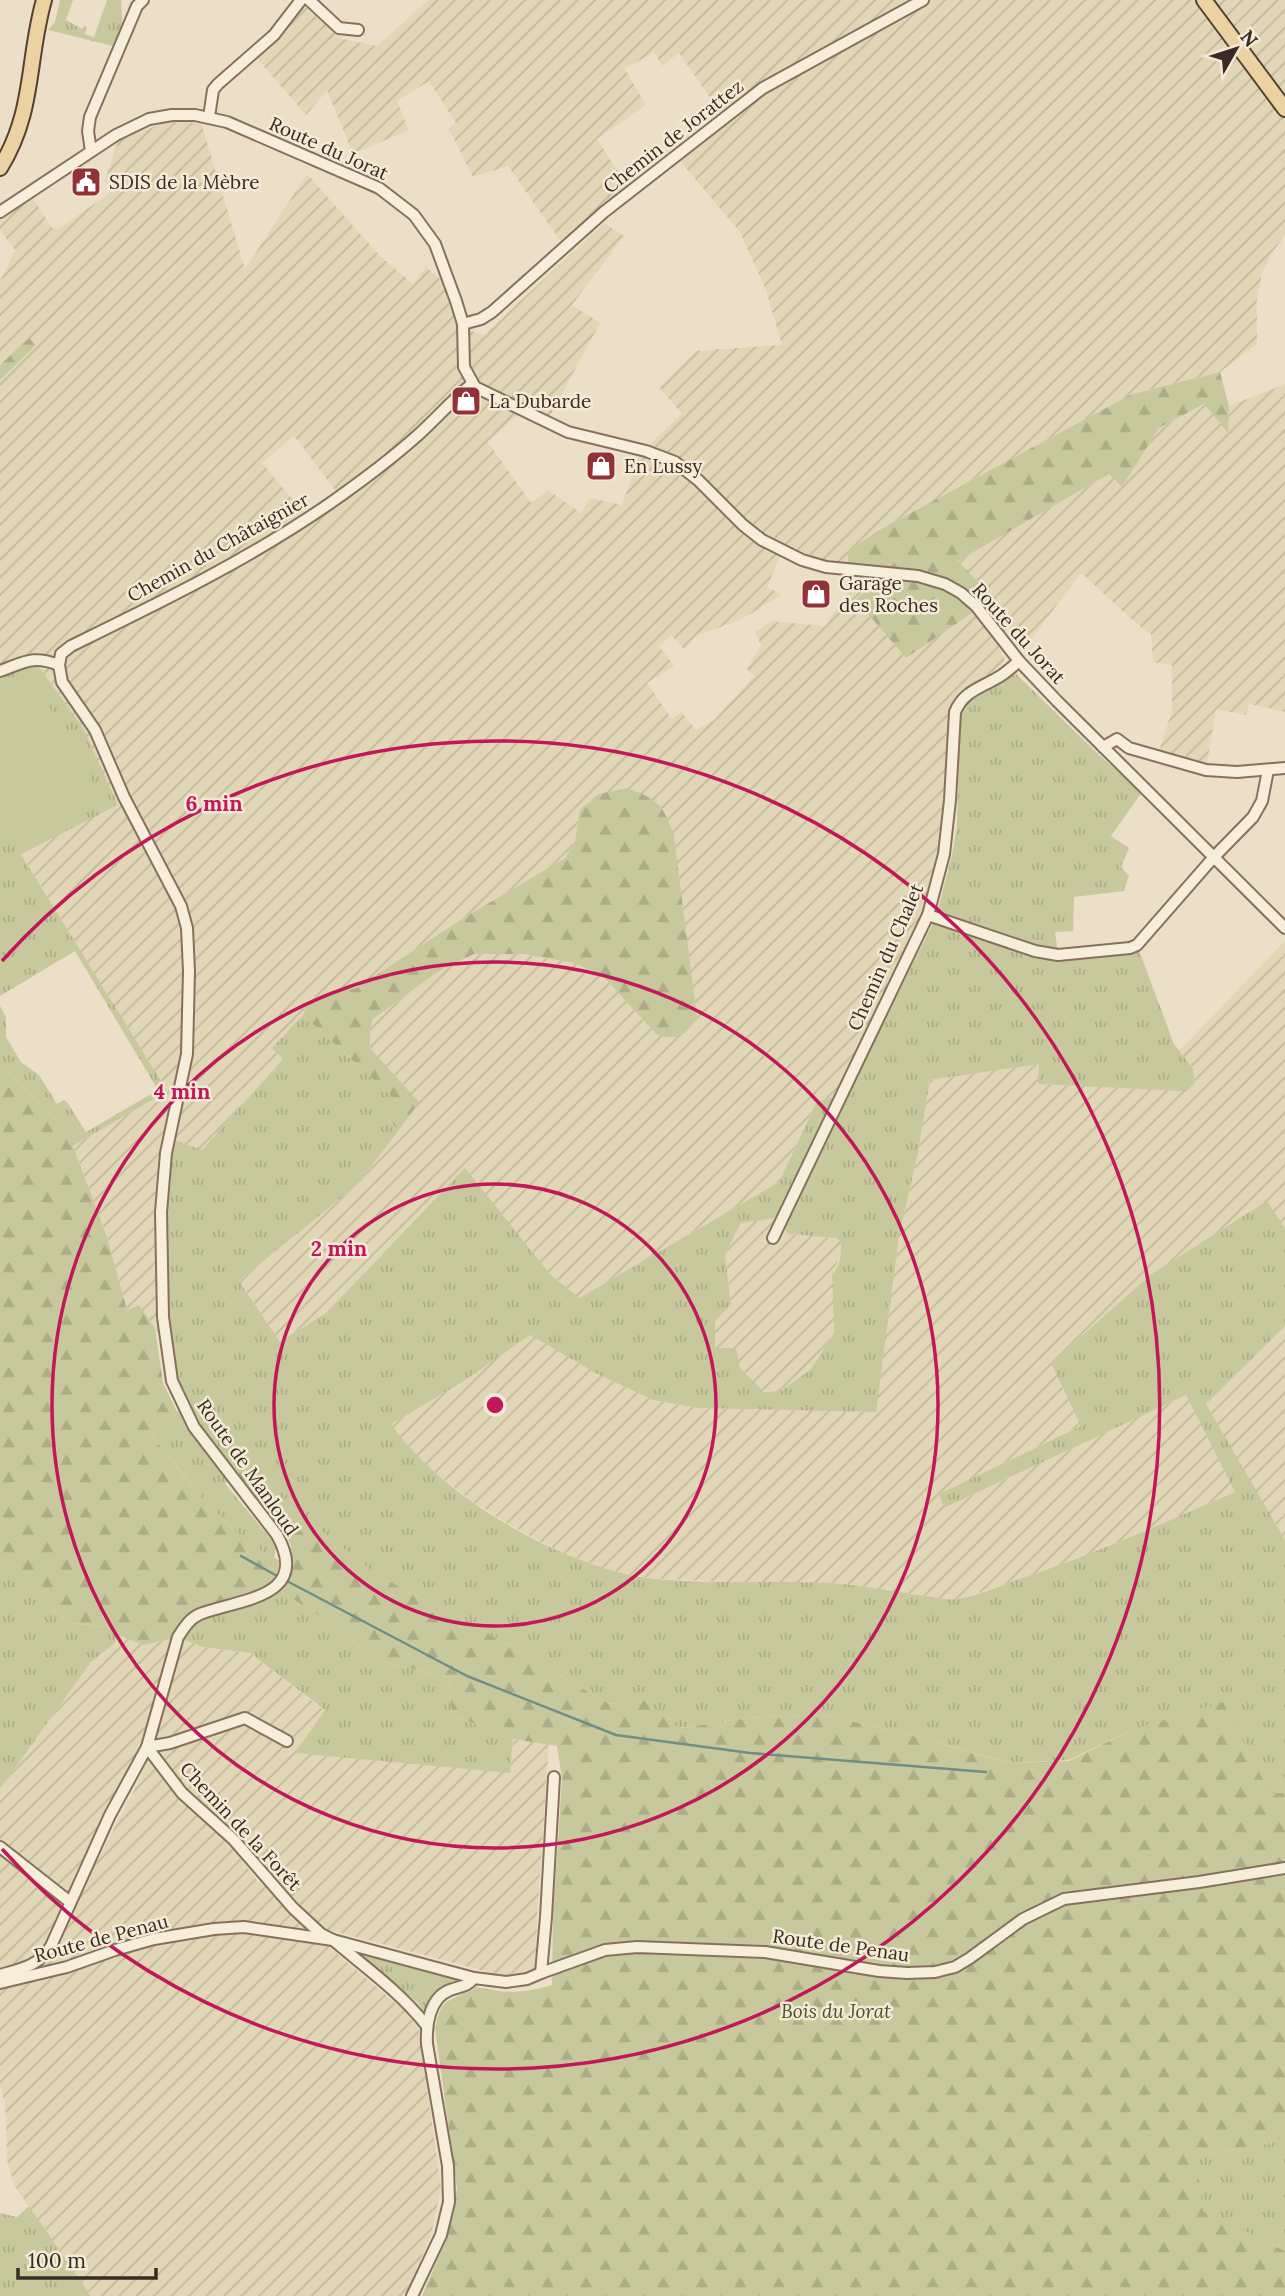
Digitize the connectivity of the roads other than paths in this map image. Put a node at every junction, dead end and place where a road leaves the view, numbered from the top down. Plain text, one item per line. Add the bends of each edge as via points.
1 (44, 0) edge
2 (143, 0) edge
3 (301, 0) edge
4 (309, 0) edge
5 (923, 0) edge
6 (1204, 0) edge
7 (358, 30) dead end
8 (1285, 109) edge
9 (209, 117) junction
10 (91, 151) junction
11 (0, 168) edge
12 (0, 212) edge
13 (463, 324) junction
14 (472, 384) junction
15 (1019, 661) junction
16 (59, 665) junction
17 (0, 671) edge
18 (1103, 747) junction
19 (1285, 768) edge
20 (1268, 770) junction
21 (1213, 858) junction
22 (928, 915) junction
23 (1285, 928) edge
24 (774, 1238) dead end
25 (287, 1741) dead end
26 (147, 1746) junction
27 (554, 1777) dead end
28 (0, 1847) edge
29 (1285, 1868) edge
30 (70, 1902) junction
31 (333, 1940) junction
32 (541, 1973) junction
33 (0, 1975) edge
34 (474, 1978) junction
35 (0, 1983) edge
36 (426, 2025) junction
37 (412, 2296) edge

1 - 11 main road via 26,108
2 - 10 street via 90,117
3 - 9 street via 274,35 213,90
4 - 7 street via 339,28
5 - 13 street, Chemin de Jorattez via 763,88 604,212 492,312
6 - 8 main road
9 - 10 street, Route du Jorat via 149,119
9 - 13 street, Route du Jorat via 351,174 398,201 435,244
10 - 12 street, Route du Jorat
13 - 14 street, Route du Jorat via 464,367
14 - 15 street, Route du Jorat via 568,432 675,462 743,526 802,560 945,584 976,606
14 - 16 street, Chemin du Châtaignier via 417,436 330,503 185,590 71,646 61,654
15 - 18 street, Route du Jorat
15 - 22 street, Chemin du Chalet via 965,696 955,712 944,854
16 - 17 street via 34,659
16 - 26 street, Route de Manloud via 62,682 99,739 181,906 187,928 187,1047 166,1153 161,1212 163,1317 172,1381 201,1436 277,1535 287,1562 276,1585 249,1601 200,1614 186,1625 178,1637
18 - 20 street via 1117,739 1136,751 1206,770
18 - 21 street, Route du Jorat
19 - 20 street
20 - 21 street via 1259,807
21 - 22 street via 1143,939 1129,948 1058,955
21 - 23 street, Route du Jorat
22 - 24 street, Chemin du Chalet
25 - 26 street, Chemin de la Forêt via 245,1718
26 - 30 street, Route de Manloud
26 - 31 street, Chemin de la Forêt via 182,1793 233,1839 293,1908
27 - 32 street
28 - 30 street
29 - 32 street, Route de Penau via 1064,1899 1023,1919 963,1963 935,1972 879,1971 765,1952 637,1947 605,1950
30 - 33 street, Route de Manloud via 41,1958
31 - 34 street, Route de Penau
31 - 35 street, Route de Penau via 270,1929 214,1929 143,1942
31 - 36 street, Chemin de la Forêt via 405,2001
32 - 34 street, Route de Penau via 506,1982
34 - 36 street via 469,1985 441,1996
36 - 37 street via 448,2166 449,2202 442,2235

